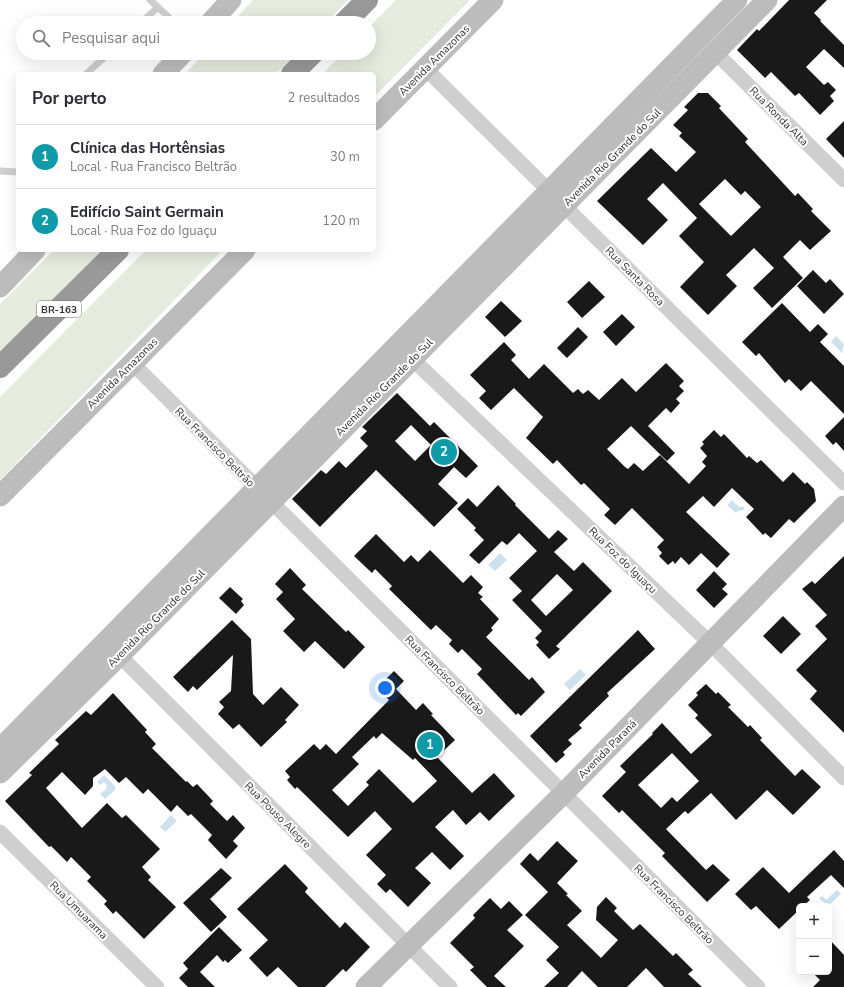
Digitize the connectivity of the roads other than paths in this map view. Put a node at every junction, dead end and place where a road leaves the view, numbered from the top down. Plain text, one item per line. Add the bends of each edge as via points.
1 (150, 0) edge
2 (231, 0) edge
3 (367, 0) edge
4 (493, 0) edge
5 (737, 0) edge
6 (767, 0) edge
7 (158, 7) junction
8 (148, 16) edge
9 (168, 16) edge
10 (216, 16) edge
11 (351, 16) edge
12 (715, 52) junction
13 (101, 60) edge
14 (176, 60) edge
15 (306, 60) edge
16 (425, 68) junction
17 (88, 72) edge
18 (165, 72) edge
19 (294, 72) edge
20 (376, 118) edge
21 (0, 171) edge
22 (16, 172) edge
23 (844, 180) edge
24 (557, 198) junction
25 (33, 252) edge
26 (116, 252) edge
27 (242, 252) edge
28 (0, 287) edge
29 (405, 352) junction
30 (132, 364) junction
31 (0, 367) edge
32 (844, 483) edge
33 (264, 495) junction
34 (0, 496) edge
35 (844, 506) edge
36 (711, 644) junction
37 (113, 649) junction
38 (0, 749) edge
39 (0, 773) edge
40 (844, 778) edge
41 (563, 794) junction
42 (0, 832) edge
43 (407, 945) junction
44 (157, 987) edge
45 (366, 987) edge
46 (450, 987) edge
47 (758, 987) edge

1 - 7 lane
2 - 10 street
3 - 11 highway
4 - 16 street, Avenida Amazonas
5 - 24 street, Avenida Rio Grande do Sul
6 - 12 street, Avenida Rio Grande do Sul
7 - 8 lane
7 - 9 lane
12 - 23 street, Rua Ronda Alta
12 - 24 street, Avenida Rio Grande do Sul
13 - 17 lane
14 - 18 street
15 - 19 highway
16 - 20 street, Avenida Amazonas
16 - 24 street, Rua Santa Rosa
21 - 22 lane
24 - 29 street, Avenida Rio Grande do Sul
24 - 32 street, Rua Santa Rosa
25 - 28 street
26 - 31 highway, BR-163
27 - 30 street, Avenida Amazonas
29 - 33 street, Avenida Rio Grande do Sul
29 - 36 street, Rua Foz do Iguaçu
30 - 33 street, Rua Francisco Beltrão
30 - 34 street, Avenida Amazonas
33 - 37 street, Avenida Rio Grande do Sul
33 - 41 street, Rua Francisco Beltrão
35 - 36 street, Avenida Paraná
36 - 40 street, Rua Foz do Iguaçu
36 - 41 street, Avenida Paraná
37 - 38 street, Avenida Rio Grande do Sul
37 - 39 street, Avenida Rio Grande do Sul
37 - 43 street, Rua Pouso Alegre
41 - 43 street, Avenida Paraná
41 - 47 street, Rua Francisco Beltrão
42 - 44 street, Rua Umuarama
43 - 45 street, Avenida Paraná
43 - 46 street, Rua Pouso Alegre

